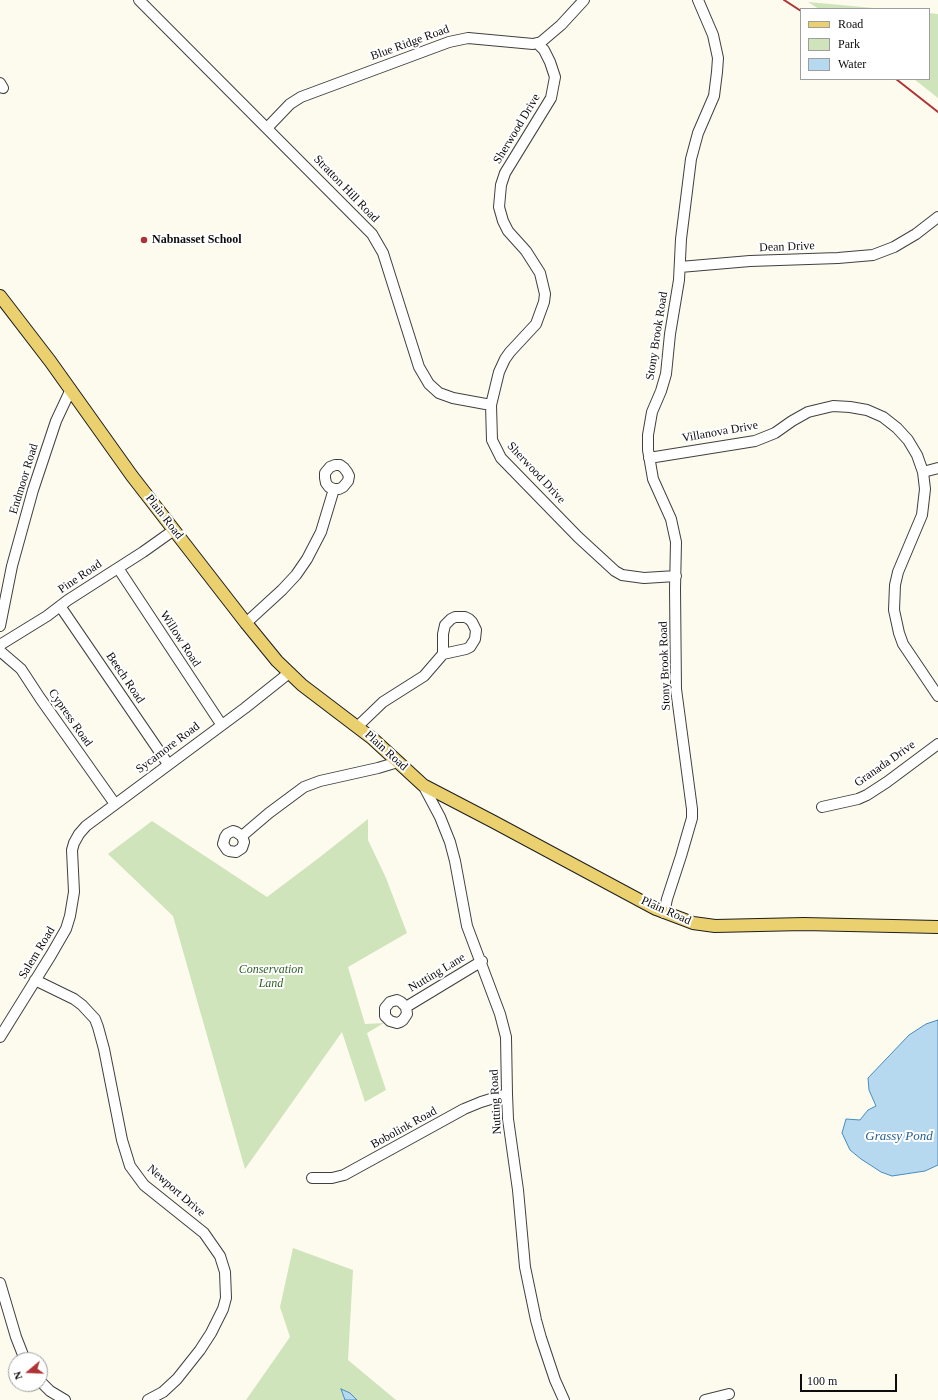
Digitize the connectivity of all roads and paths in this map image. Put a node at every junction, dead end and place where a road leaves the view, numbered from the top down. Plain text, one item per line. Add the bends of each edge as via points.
1 (139, 0) edge
2 (584, 0) edge
3 (698, 0) edge
4 (537, 43) junction
5 (267, 128) junction
6 (938, 217) edge
7 (680, 267) junction
8 (2, 304) edge
9 (71, 389) junction
10 (491, 405) junction
11 (649, 458) junction
12 (938, 468) edge
13 (923, 472) junction
14 (334, 489) dead end
15 (174, 530) junction
16 (118, 568) junction
17 (676, 576) junction
18 (60, 606) junction
19 (246, 623) junction
20 (0, 626) edge
21 (0, 645) edge
22 (0, 651) edge
23 (444, 654) dead end
24 (289, 673) junction
25 (938, 696) edge
26 (221, 724) junction
27 (358, 726) junction
28 (938, 744) edge
29 (398, 762) junction
30 (168, 764) junction
31 (423, 785) junction
32 (442, 796) junction
33 (115, 804) junction
34 (822, 807) dead end
35 (434, 808) junction
36 (242, 836) dead end
37 (72, 850) joint
38 (664, 912) junction
39 (938, 927) edge
40 (482, 961) junction
41 (35, 980) junction
42 (406, 1007) dead end
43 (0, 1037) edge
44 (507, 1094) junction
45 (312, 1178) dead end
46 (0, 1283) edge
47 (22, 1352) edge
48 (48, 1389) edge
49 (730, 1394) dead end
50 (65, 1400) edge
51 (148, 1400) edge
52 (564, 1400) edge
53 (705, 1400) edge

1 - 5 street, Stratton Hill Road
2 - 4 street via 544,41
3 - 7 street, Stony Brook Road via 713,35 718,58 714,96 690,159
4 - 5 street, Blue Ridge Road via 476,38 449,42 301,97 290,104
4 - 10 street, Sherwood Drive via 544,50 555,77 551,98 505,173 499,207 508,231 526,251 540,273 544,302 536,324 505,359
5 - 10 street, Stratton Hill Road via 375,239 384,258 421,373 428,384 439,393 453,398
6 - 7 street, Dean Drive via 894,247 873,254
7 - 11 street, Stony Brook Road via 666,374 648,428
8 - 9 main road, Plain Road
9 - 15 main road, Plain Road via 132,476
9 - 20 street, Endmoor Road via 56,420 33,490 12,566
10 - 17 street, Sherwood Drive via 492,440 501,458 606,564 622,575 633,577
11 - 13 street, Villanova Drive via 755,441 775,433 808,412 824,407 841,406 867,410 890,422 911,444
11 - 17 street, Stony Brook Road via 653,479 675,534
12 - 13 street
13 - 25 street, Villanova Drive via 924,506 920,523 898,572 894,610 903,644
14 - 19 street via 321,532 307,559 282,590
15 - 16 street, Pine Road
15 - 19 main road, Plain Road
16 - 18 street, Pine Road
16 - 26 street, Willow Road
17 - 38 street, Stony Brook Road via 676,689 692,818
18 - 21 street, Pine Road
18 - 30 street, Beech Road
19 - 24 main road, Plain Road
22 - 33 street, Cypress Road via 21,669
23 - 27 street via 424,676 383,702
24 - 26 street, Sycamore Road
24 - 27 main road, Plain Road
26 - 30 street, Sycamore Road
27 - 29 main road, Plain Road
28 - 34 street, Granada Drive via 867,795
29 - 31 main road, Plain Road
29 - 36 street via 320,781 304,788 273,809
30 - 33 street, Sycamore Road
31 - 32 main road, Plain Road
31 - 35 street, Nutting Road
32 - 35 street
32 - 38 main road, Plain Road
33 - 37 street, Sycamore Road via 86,826
35 - 40 street, Nutting Road via 450,842 467,926
37 - 41 street, Salem Road via 74,892 70,916 61,939
38 - 39 main road, Plain Road via 703,925
40 - 42 street, Nutting Lane
40 - 44 street, Nutting Road via 506,1037
41 - 43 street, Salem Road
41 - 51 street, Newport Drive via 82,1004 95,1019 130,1166 144,1185 204,1233 220,1256 226,1298 223,1309 196,1356 163,1392
44 - 45 street, Bobolink Road via 464,1110 344,1175
44 - 52 street, Nutting Road via 527,1275 540,1338
46 - 47 street
48 - 50 street
49 - 53 street

